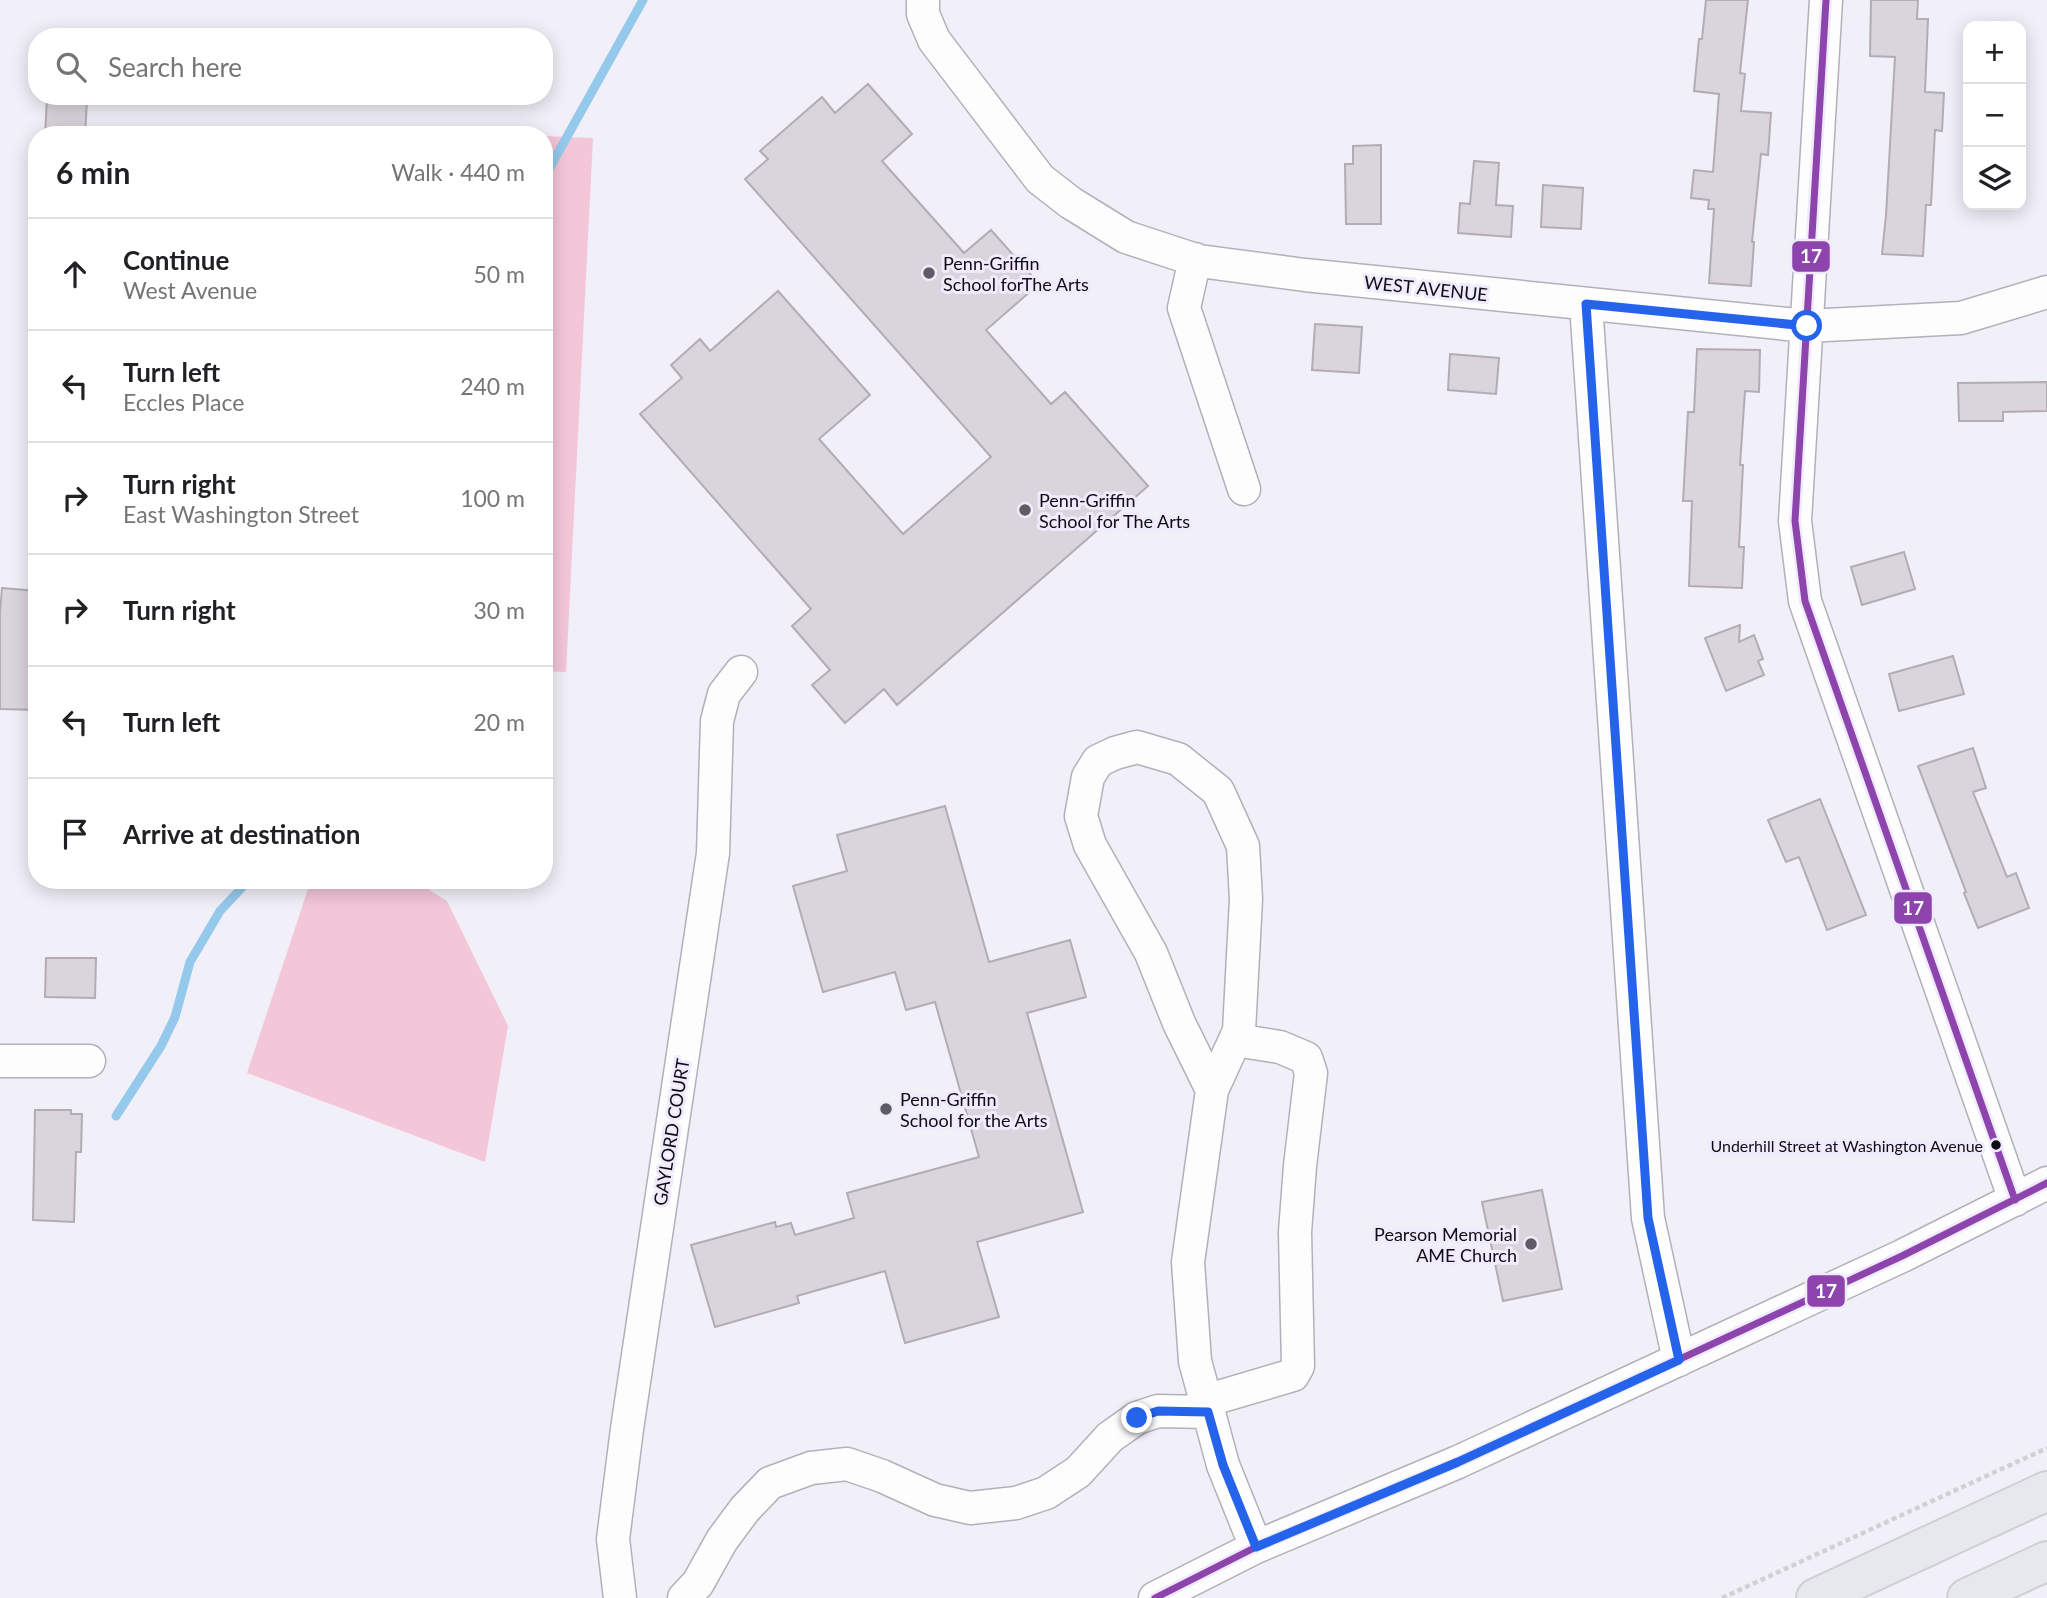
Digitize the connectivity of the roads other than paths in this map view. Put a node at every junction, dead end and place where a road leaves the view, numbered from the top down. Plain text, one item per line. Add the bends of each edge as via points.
1 (923, 0) edge
2 (1826, 0) edge
3 (1195, 259) junction
4 (2047, 292) edge
5 (1586, 304) junction
6 (1807, 326) junction
7 (1244, 489) dead end
8 (741, 672) dead end
9 (1235, 1040) junction
10 (0, 1061) edge
11 (89, 1061) dead end
12 (1212, 1090) junction
13 (2047, 1183) edge
14 (2015, 1200) junction
15 (1679, 1360) junction
16 (1206, 1407) junction
17 (2047, 1491) edge
18 (1256, 1547) junction
19 (2047, 1561) edge
20 (620, 1598) edge
21 (684, 1598) edge
22 (1154, 1598) edge
23 (1816, 1598) edge
24 (1967, 1598) edge

1 - 3 street, WEST AVENUE via 923,14 934,40 1040,179 1126,237
2 - 6 street
3 - 5 street, WEST AVENUE
3 - 7 street via 1184,308
4 - 6 street, WEST AVENUE via 1961,318
5 - 6 street, WEST AVENUE
5 - 15 street via 1648,1218
6 - 14 street via 1795,521 1805,601
8 - 20 street, GAYLORD COURT via 724,694 717,721 713,853 613,1539
9 - 12 street
9 - 12 street via 1246,899 1243,846 1218,791 1178,760 1137,747 1115,753 1098,761 1087,777 1081,816 1090,845 1151,953
9 - 16 street via 1280,1047 1306,1058 1311,1073 1295,1232 1298,1366 1293,1376
10 - 11 street
12 - 16 street via 1188,1262 1195,1361
13 - 14 street
14 - 15 street
15 - 18 street via 1458,1462
16 - 18 street
16 - 21 street via 1158,1411 1137,1418 1110,1437 1077,1472 1046,1493 1016,1503 970,1508 934,1500 847,1464 811,1468 770,1483 745,1509
17 - 23 main road
18 - 22 street
19 - 24 main road

